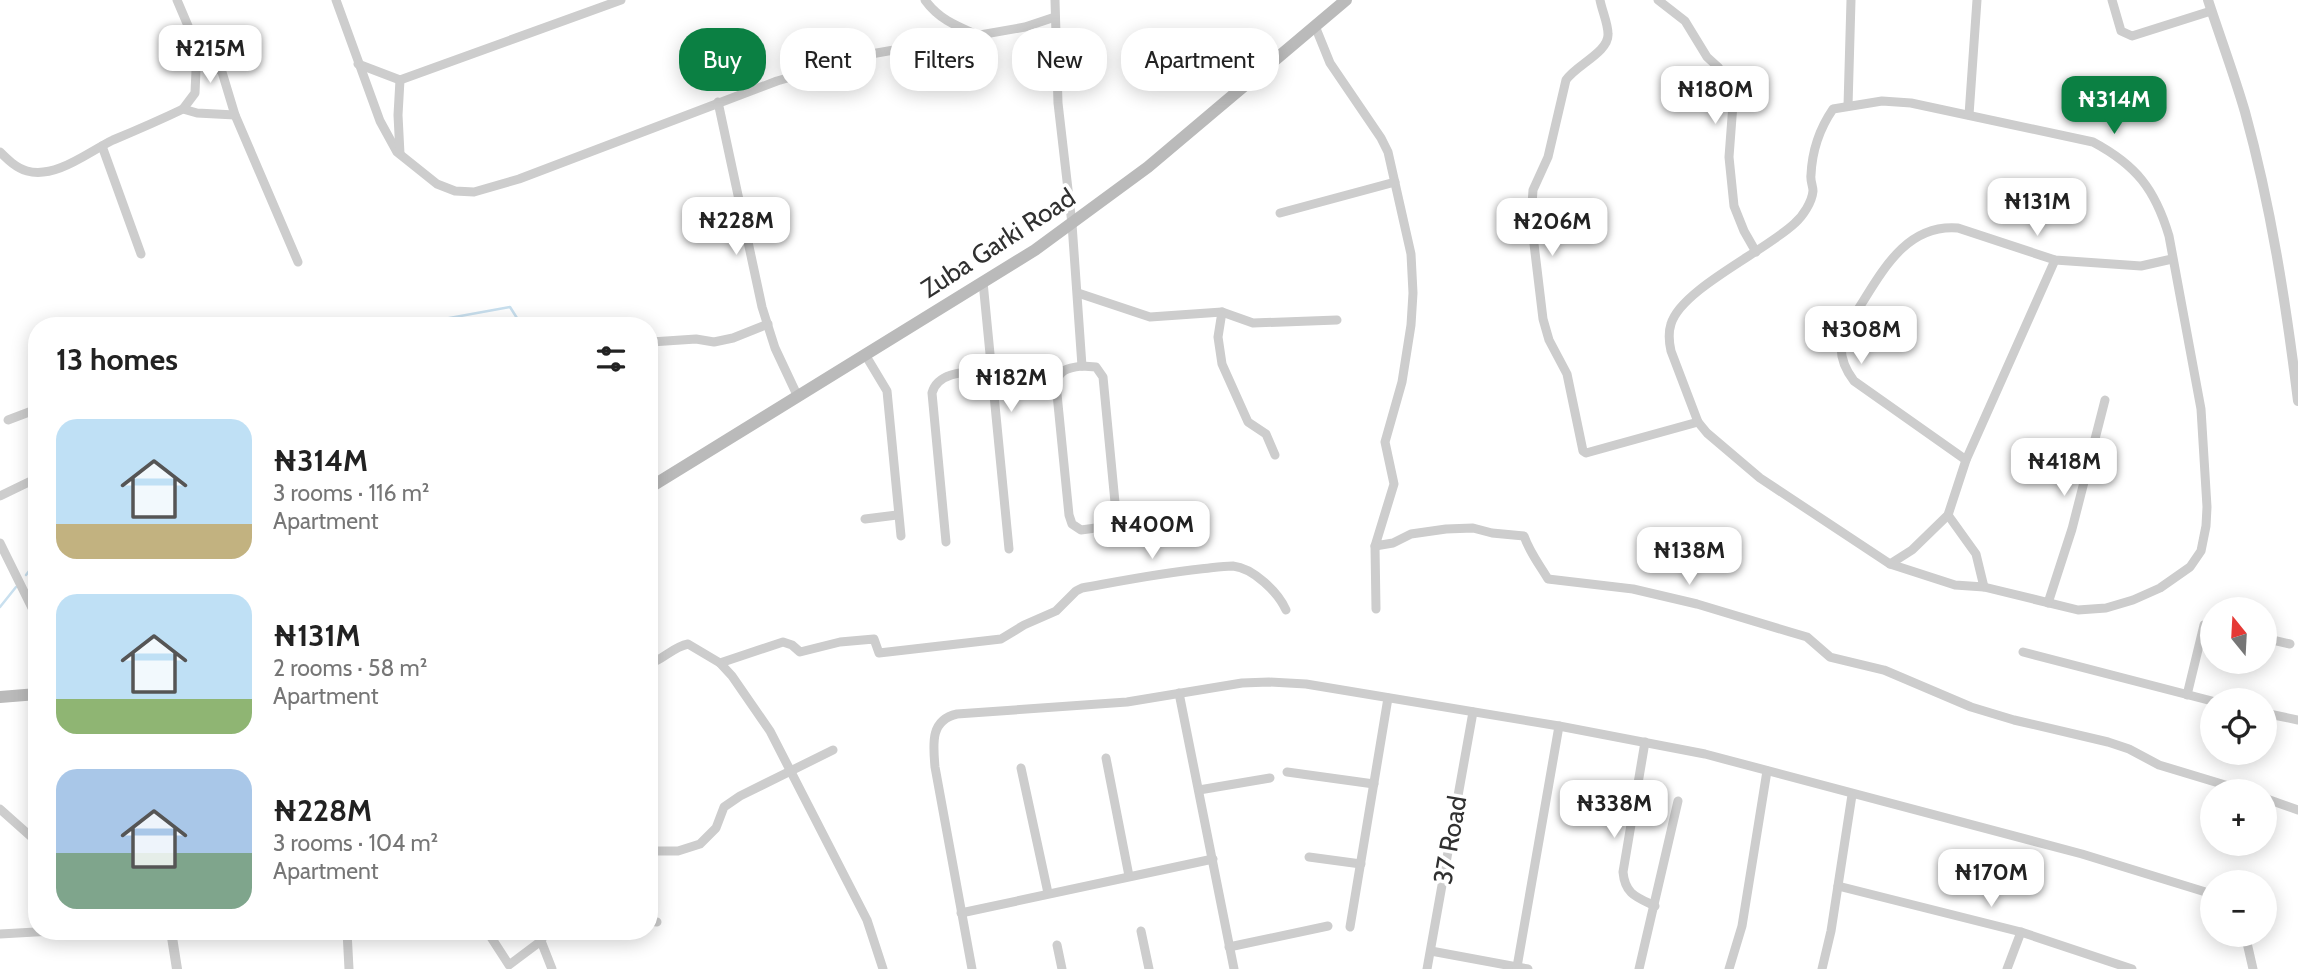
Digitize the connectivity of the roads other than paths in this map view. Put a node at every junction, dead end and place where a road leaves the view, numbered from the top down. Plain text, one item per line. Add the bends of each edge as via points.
1 (177, 0) edge
2 (336, 0) edge
3 (621, 0) edge
4 (925, 0) edge
5 (1055, 0) edge
6 (1346, 0) edge
7 (1600, 0) edge
8 (1658, 0) edge
9 (1851, 0) edge
10 (1977, 0) edge
11 (2112, 0) edge
12 (2209, 6) edge
13 (1055, 17) junction
14 (1315, 26) junction
15 (960, 28) edge
16 (998, 31) edge
17 (197, 47) junction
18 (890, 51) edge
19 (358, 64) junction
20 (400, 80) junction
21 (718, 102) junction
22 (1848, 106) junction
23 (183, 109) junction
24 (235, 115) junction
25 (1969, 115) junction
26 (102, 146) junction
27 (0, 152) edge
28 (400, 154) junction
29 (1395, 181) junction
30 (1280, 213) dead end
31 (1072, 224) junction
32 (1756, 251) junction
33 (141, 254) dead end
34 (2172, 259) junction
35 (2055, 260) junction
36 (298, 262) dead end
37 (983, 282) junction
38 (1078, 293) junction
39 (1222, 312) junction
40 (1337, 320) dead end
41 (768, 324) junction
42 (658, 342) edge
43 (866, 356) junction
44 (1082, 366) junction
45 (991, 370) junction
46 (798, 397) junction
47 (2105, 400) dead end
48 (2298, 401) edge
49 (28, 412) edge
50 (8, 420) dead end
51 (1698, 422) junction
52 (1275, 455) dead end
53 (1966, 460) junction
54 (28, 482) edge
55 (658, 483) edge
56 (0, 496) edge
57 (897, 515) junction
58 (1948, 515) junction
59 (865, 519) dead end
60 (901, 536) dead end
61 (946, 542) dead end
62 (0, 543) edge
63 (1375, 546) junction
64 (1009, 549) dead end
65 (1889, 564) junction
66 (1984, 587) junction
67 (28, 600) edge
68 (2049, 603) junction
69 (1376, 609) dead end
70 (1286, 610) dead end
71 (2200, 641) edge
72 (2277, 641) edge
73 (2290, 644) dead end
74 (2023, 652) dead end
75 (658, 661) edge
76 (720, 663) junction
77 (1180, 693) junction
78 (28, 695) edge
79 (2187, 695) junction
80 (0, 697) edge
81 (1388, 698) junction
82 (2200, 698) edge
83 (1473, 712) junction
84 (2277, 716) edge
85 (2298, 720) edge
86 (1559, 726) junction
87 (1645, 742) junction
88 (833, 750) dead end
89 (1106, 758) dead end
90 (1021, 768) dead end
91 (1767, 771) junction
92 (790, 772) junction
93 (1287, 772) dead end
94 (1270, 778) dead end
95 (2201, 779) edge
96 (1374, 785) junction
97 (1199, 790) junction
98 (1852, 794) junction
99 (1678, 801) dead end
100 (2277, 803) edge
101 (0, 809) edge
102 (2298, 810) edge
103 (28, 834) edge
104 (658, 851) edge
105 (1309, 857) dead end
106 (1213, 859) junction
107 (1361, 864) junction
108 (1129, 876) junction
109 (1838, 886) junction
110 (2200, 890) edge
111 (1048, 893) junction
112 (1655, 906) junction
113 (961, 913) junction
114 (1328, 926) dead end
115 (1350, 927) dead end
116 (1140, 931) dead end
117 (28, 932) edge
118 (2021, 932) junction
119 (0, 934) edge
120 (172, 940) edge
121 (348, 940) edge
122 (492, 940) edge
123 (541, 941) joint
124 (1057, 945) dead end
125 (1230, 947) junction
126 (2248, 947) edge
127 (1431, 951) junction
128 (2109, 965) edge
129 (508, 967) edge
130 (1517, 967) junction
131 (177, 969) edge
132 (349, 969) edge
133 (552, 969) edge
134 (883, 969) edge
135 (972, 969) edge
136 (1062, 969) edge
137 (1149, 969) edge
138 (1234, 969) edge
139 (1427, 969) edge
140 (1528, 969) edge
141 (1639, 969) edge
142 (1729, 969) edge
143 (1822, 969) edge
144 (2007, 969) edge
145 (2132, 969) edge
146 (2253, 969) edge

1 - 17 street
2 - 19 street
3 - 20 street
4 - 15 street via 945,21
5 - 13 street
6 - 14 main road, Zuba Garki Road
7 - 51 street via 1609,36 1597,54 1566,80 1548,157 1533,190 1531,219 1543,319 1567,374 1586,453
8 - 32 street via 1685,21 1707,58 1729,82 1734,206
9 - 22 street
10 - 25 street
11 - 12 street via 2121,31 2133,36
12 - 48 street via 2245,111 2287,311
13 - 16 street
13 - 31 street via 1058,103
14 - 29 street via 1330,63 1381,138
14 - 31 main road, Zuba Garki Road via 1148,167
17 - 23 street via 195,93
17 - 24 street via 222,72
18 - 21 street
19 - 20 street
19 - 28 street via 380,121
20 - 28 street
21 - 28 street via 569,161 474,192 437,184
21 - 41 street
22 - 25 street via 1911,103
22 - 32 street via 1833,110 1823,123 1810,176 1813,191 1805,212
23 - 24 street
23 - 26 street
24 - 36 street
25 - 34 street via 2093,142 2118,155 2136,173 2163,216
26 - 27 street via 43,172 27,171
26 - 33 street
29 - 30 street
29 - 63 street via 1411,254 1412,304 1402,382 1385,442 1394,484
31 - 37 main road, Zuba Garki Road
31 - 38 street
32 - 51 street via 1700,290 1671,322 1671,351
34 - 35 street via 2141,266
34 - 68 street via 2201,409 2207,507 2200,551 2190,567 2133,600 2078,610
35 - 53 street
35 - 53 street via 1958,228 1928,231 1899,250 1843,334 1841,355 1854,381
37 - 43 main road, Zuba Garki Road
37 - 45 street
38 - 39 street via 1150,317
38 - 44 street
39 - 40 street via 1253,323
39 - 52 street via 1218,337 1222,364 1248,422 1266,434
41 - 42 street via 714,342
41 - 46 street
43 - 46 main road, Zuba Garki Road
43 - 57 street via 887,391
44 - 44 street via 1096,367 1103,377 1116,513 1110,526 1081,530 1069,515 1056,384 1062,371
45 - 61 street via 956,374 934,385
45 - 64 street
46 - 55 main road, Zuba Garki Road
47 - 68 street
49 - 50 street
51 - 65 street via 1760,478
53 - 58 street
54 - 56 street
57 - 59 street
57 - 60 street
58 - 65 street via 1912,550
58 - 66 street via 1976,554
62 - 67 street
63 - 69 street
63 - 95 street via 1446,529 1524,536 1532,558 1548,579 1633,589 1807,637 1830,657 1884,670 1971,707 2108,742
65 - 66 street via 1955,585
66 - 68 street
70 - 76 street via 1265,585 1234,566 1082,588 1056,611 1001,639 879,653 874,639 800,652 783,642
71 - 79 street
72 - 73 street
74 - 79 street
75 - 76 street via 688,643
76 - 92 street via 770,731
77 - 81 street via 1269,681
77 - 97 street
77 - 113 street via 1127,702 957,714 941,721 935,731 935,767
78 - 80 main road
79 - 82 street
81 - 83 street
81 - 96 street
83 - 86 street
83 - 127 street, 37 Road
84 - 85 street
86 - 87 street
86 - 130 street
87 - 91 street
87 - 112 street via 1623,872 1631,895
88 - 92 street
89 - 108 street
90 - 111 street
91 - 98 street
91 - 142 street via 1742,926
92 - 104 street via 724,807 716,828 700,844
92 - 134 street via 867,920
93 - 96 street
94 - 97 street
96 - 107 street
97 - 106 street
98 - 109 street
98 - 110 street via 2082,854
99 - 112 street
100 - 102 street
101 - 103 street
105 - 107 street
106 - 108 street
106 - 125 street
107 - 115 street
108 - 111 street
109 - 118 street
109 - 143 street
111 - 113 street
112 - 141 street
113 - 135 street
114 - 125 street
116 - 137 street
117 - 119 street
118 - 128 street
118 - 144 street
120 - 131 street
121 - 132 street
122 - 129 street
123 - 129 street
123 - 133 street
124 - 136 street
125 - 138 street
126 - 146 street
127 - 130 street
127 - 139 street, 37 Road
128 - 145 street
130 - 140 street

